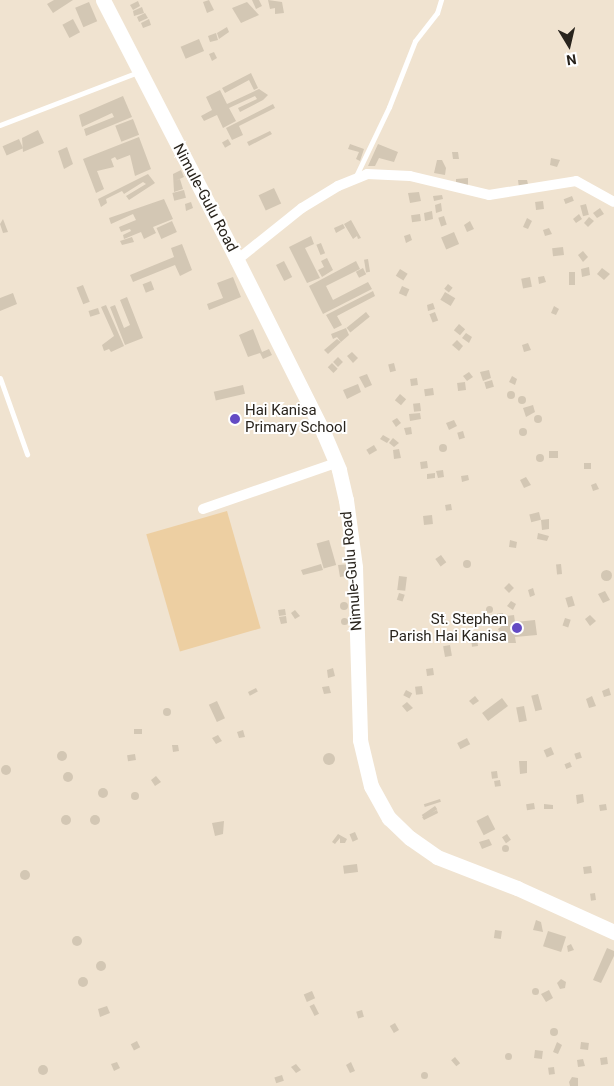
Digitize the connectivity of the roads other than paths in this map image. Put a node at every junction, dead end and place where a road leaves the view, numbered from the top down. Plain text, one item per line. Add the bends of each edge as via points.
1 (103, 0) edge
2 (441, 0) edge
3 (138, 72) junction
4 (0, 125) edge
5 (355, 179) junction
6 (614, 202) edge
7 (237, 260) junction
8 (0, 378) edge
9 (27, 454) dead end
10 (336, 463) junction
11 (203, 508) dead end
12 (614, 932) edge

1 - 3 main road, Nimule-Gulu Road
2 - 5 lane via 437,14 415,40 389,107
3 - 4 lane
3 - 7 main road, Nimule-Gulu Road
5 - 6 street via 387,172 489,195 576,181
5 - 7 street via 302,208
7 - 10 main road, Nimule-Gulu Road
8 - 9 lane
10 - 11 street
10 - 12 main road, Nimule-Gulu Road via 346,500 355,568 360,740 371,786 389,818 437,857 518,888

